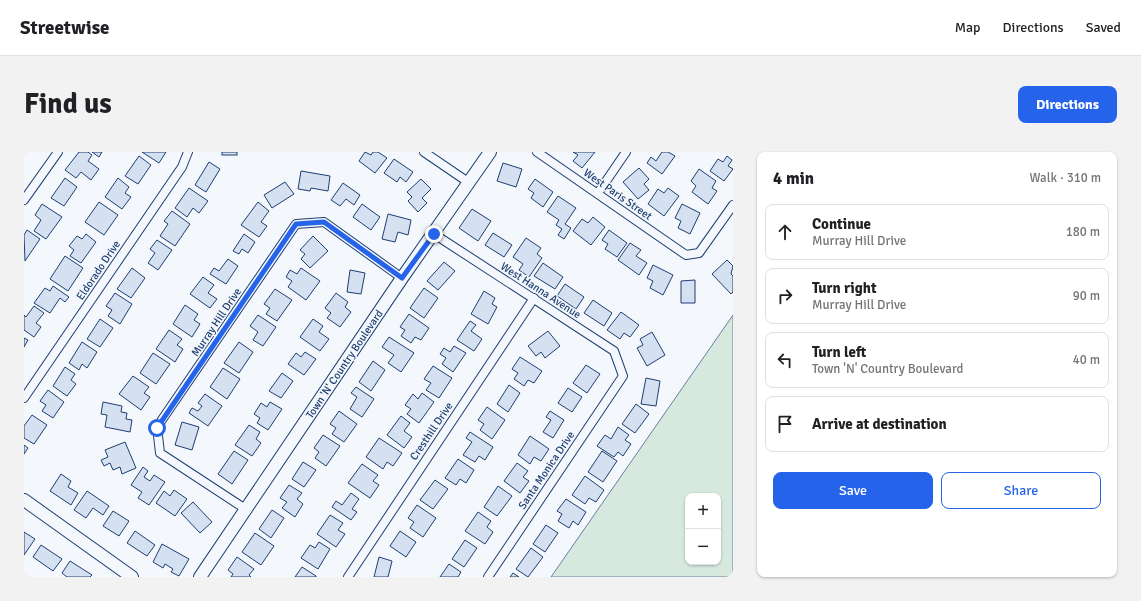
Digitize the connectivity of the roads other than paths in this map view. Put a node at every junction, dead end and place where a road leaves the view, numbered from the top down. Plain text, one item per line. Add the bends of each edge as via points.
1 (58, 152) edge
2 (188, 152) edge
3 (424, 152) edge
4 (490, 152) edge
5 (537, 152) edge
6 (626, 152) edge
7 (468, 182) junction
8 (598, 193) junction
9 (24, 200) edge
10 (733, 205) edge
11 (434, 234) junction
12 (402, 278) junction
13 (534, 298) junction
14 (623, 376) joint
15 (24, 398) edge
16 (24, 500) edge
17 (247, 510) junction
18 (132, 577) edge
19 (200, 577) edge
20 (348, 577) edge
21 (488, 577) edge

1 - 9 street
2 - 15 street, Eldorado Drive via 182,167
3 - 7 street
4 - 7 street, Town 'N' Country Boulevard
5 - 8 street, West Paris Street
6 - 8 street
7 - 11 street, Town 'N' Country Boulevard
8 - 10 street, West Paris Street via 686,255 699,253
11 - 12 street, Town 'N' Country Boulevard
11 - 13 street, West Hanna Avenue
12 - 17 street, Town 'N' Country Boulevard
12 - 17 street, Murray Hill Drive via 324,222 296,224 157,428 160,453
13 - 14 street, West Hanna Avenue via 614,351
13 - 20 street, Cresthill Drive
14 - 21 street, Santa Monica Drive
16 - 18 street
17 - 19 street, Town 'N' Country Boulevard

